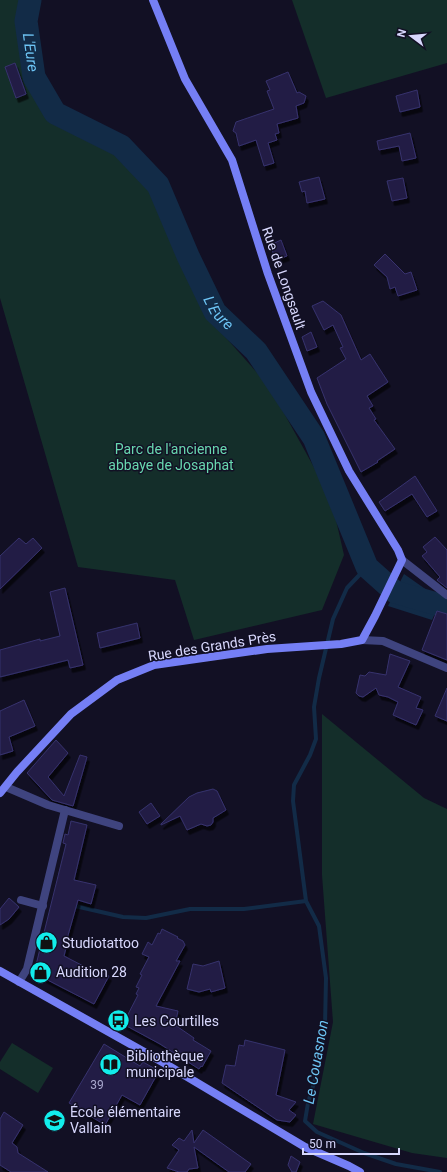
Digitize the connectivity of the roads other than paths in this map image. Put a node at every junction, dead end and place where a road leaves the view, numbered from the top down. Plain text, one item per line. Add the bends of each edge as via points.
1 (153, 0) edge
2 (400, 563) junction
3 (447, 595) edge
4 (362, 640) junction
5 (447, 668) edge
6 (6, 786) junction
7 (0, 793) edge
8 (65, 810) junction
9 (119, 826) dead end
10 (21, 900) dead end
11 (43, 906) junction
12 (0, 971) edge
13 (19, 982) junction
14 (360, 1172) edge

1 - 2 street, Rue de Longsault via 184,79 232,160 268,274 311,392 349,471 398,550
2 - 3 street
2 - 4 street
4 - 5 street, Rue des Grands Près via 383,641
4 - 6 street, Rue des Grands Près via 341,644 267,649 154,665 117,680 71,714
6 - 7 street, Rue des Grands Près
6 - 8 street
8 - 9 street
8 - 11 street
10 - 11 street
11 - 13 street via 27,969
12 - 13 street
13 - 14 street via 164,1063 305,1147

